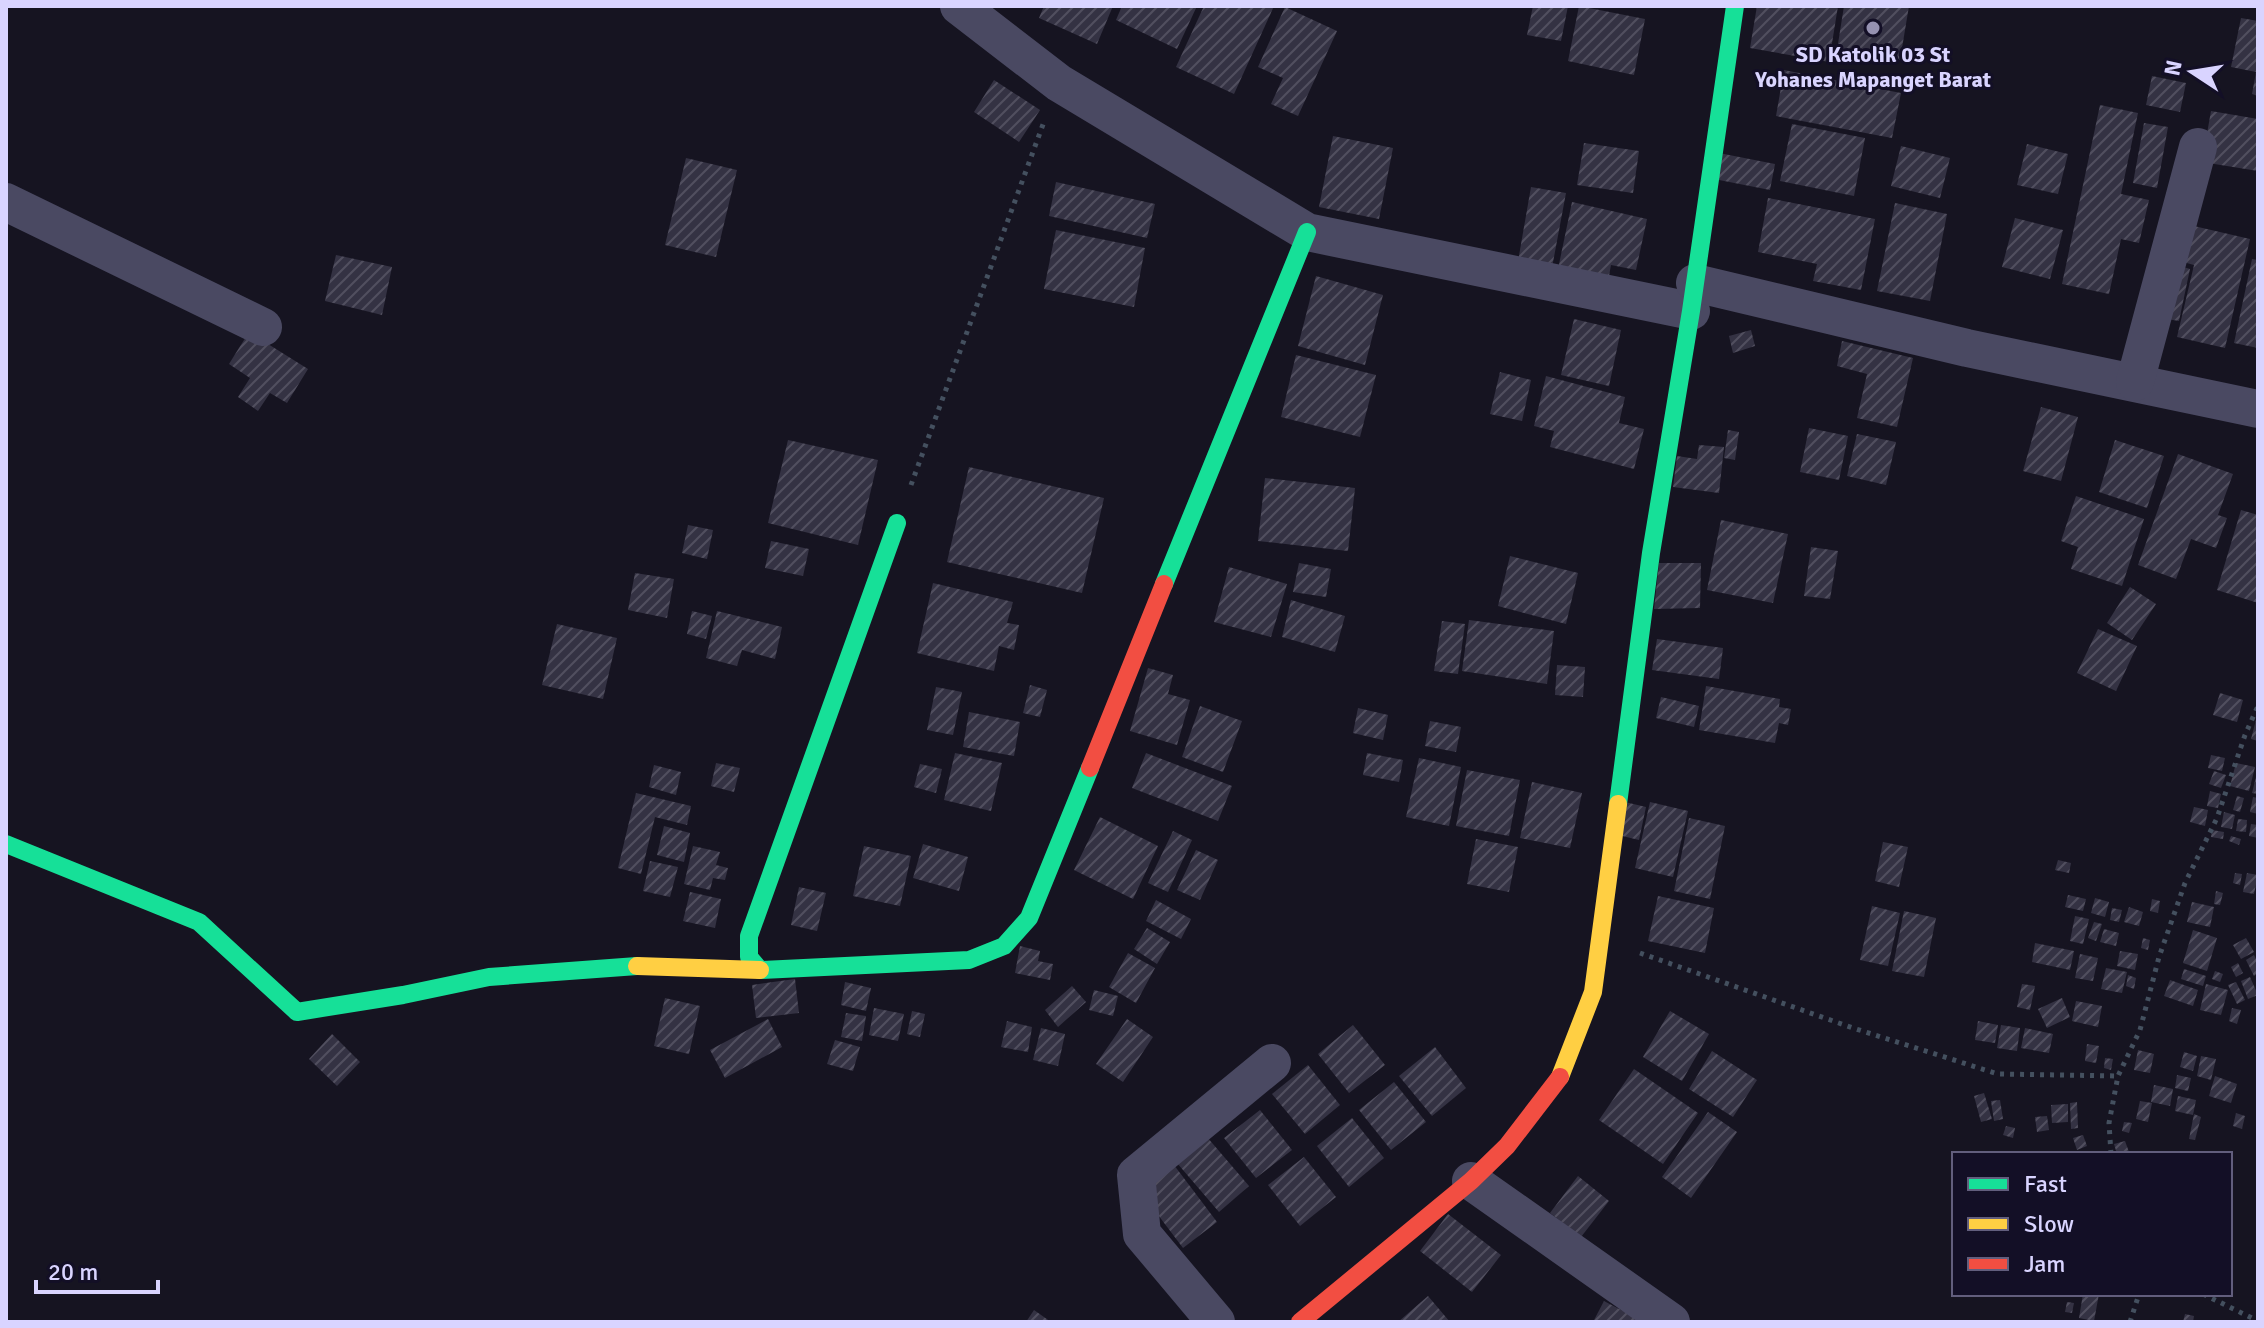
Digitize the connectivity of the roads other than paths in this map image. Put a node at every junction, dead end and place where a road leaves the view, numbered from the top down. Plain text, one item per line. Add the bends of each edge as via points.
1 (959, 6) edge
2 (1735, 6) edge
3 (2198, 147) dead end
4 (6, 202) edge
5 (1307, 232) junction
6 (1693, 297) junction
7 (263, 327) dead end
8 (2135, 382) junction
9 (2258, 409) edge
10 (897, 523) road end
11 (6, 844) edge
12 (760, 970) junction
13 (1272, 1063) dead end
14 (1471, 1181) junction
15 (1216, 1322) edge
16 (1300, 1322) edge
17 (1671, 1322) edge

1 - 5 street via 1059,83
2 - 6 street
3 - 8 street
4 - 7 street
5 - 6 street
5 - 12 street via 1029,918 1004,946 969,960
6 - 8 street
6 - 14 street via 1651,553 1593,992 1561,1076 1507,1146
8 - 9 street
10 - 12 street via 749,936 749,957
11 - 12 street via 199,922 297,1012 489,977 623,965
13 - 15 street via 1136,1175 1142,1234
14 - 16 street
14 - 17 street

